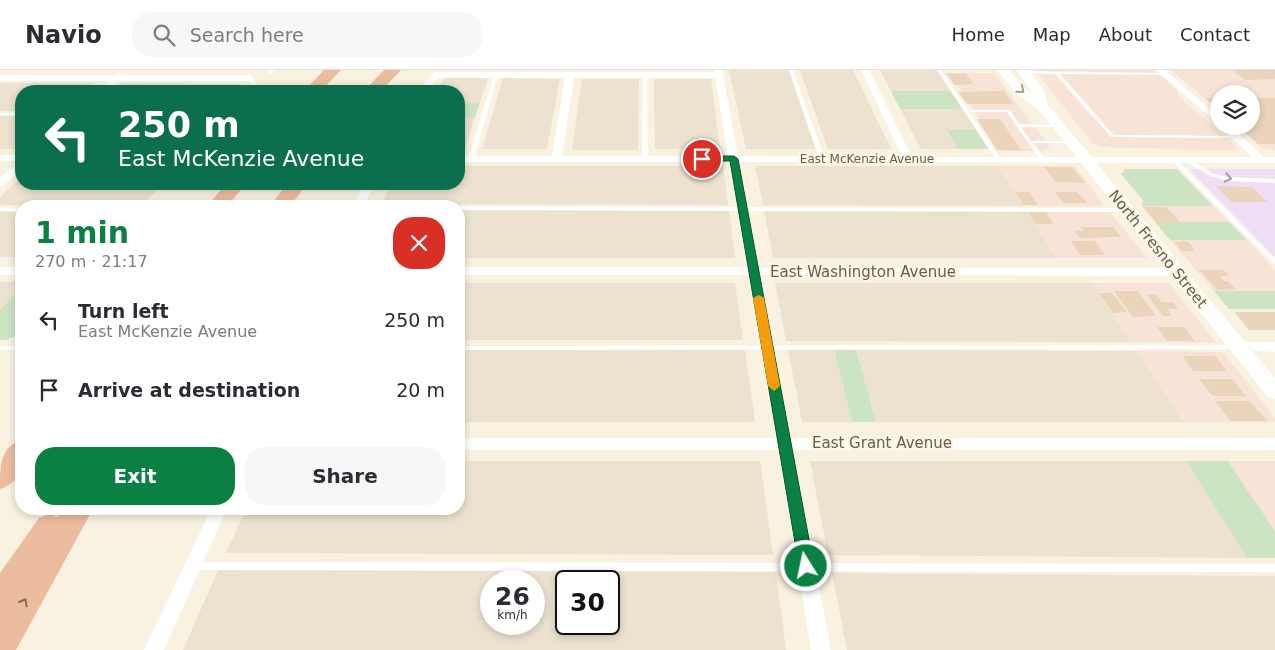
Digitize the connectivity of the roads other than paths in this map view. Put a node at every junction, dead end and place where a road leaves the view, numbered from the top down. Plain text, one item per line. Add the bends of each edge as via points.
1 (125, 70) edge
2 (312, 70) edge
3 (333, 70) edge
4 (377, 70) edge
5 (393, 70) edge
6 (791, 70) edge
7 (865, 70) edge
8 (939, 70) edge
9 (1003, 70) edge
10 (1101, 70) edge
11 (1023, 71) edge
12 (719, 72) edge
13 (1065, 72) edge
14 (1132, 72) edge
15 (1162, 72) edge
16 (1057, 73) junction
17 (1108, 73) junction
18 (496, 75) junction
19 (570, 75) junction
20 (645, 75) junction
21 (0, 78) edge
22 (116, 78) junction
23 (250, 78) joint
24 (108, 85) edge
25 (255, 85) edge
26 (307, 85) edge
27 (310, 85) edge
28 (364, 85) edge
29 (378, 85) edge
30 (428, 85) edge
31 (1042, 106) junction
32 (966, 111) junction
33 (0, 114) edge
34 (15, 114) edge
35 (1210, 114) edge
36 (1018, 125) junction
37 (1058, 126) junction
38 (1236, 137) joint
39 (1031, 142) junction
40 (1072, 142) junction
41 (0, 158) edge
42 (15, 158) edge
43 (465, 158) edge
44 (471, 158) junction
45 (557, 159) junction
46 (645, 159) junction
47 (734, 159) junction
48 (822, 159) junction
49 (908, 159) junction
50 (998, 159) junction
51 (1042, 159) junction
52 (1085, 159) junction
53 (1173, 159) junction
54 (1186, 159) junction
55 (1261, 160) junction
56 (1275, 160) edge
57 (15, 169) edge
58 (1275, 181) edge
59 (0, 183) edge
60 (231, 190) edge
61 (292, 190) edge
62 (222, 200) edge
63 (285, 200) edge
64 (465, 208) edge
65 (0, 209) edge
66 (743, 209) junction
67 (15, 210) edge
68 (1126, 210) junction
69 (1275, 262) edge
70 (0, 271) edge
71 (15, 271) edge
72 (465, 272) edge
73 (754, 272) junction
74 (1177, 272) junction
75 (1238, 347) junction
76 (1275, 347) edge
77 (0, 348) edge
78 (15, 348) dead end
79 (465, 348) edge
80 (767, 348) junction
81 (1275, 392) edge
82 (784, 443) junction
83 (465, 444) edge
84 (1275, 444) edge
85 (15, 458) edge
86 (0, 477) edge
87 (60, 515) edge
88 (75, 515) edge
89 (216, 515) edge
90 (193, 566) junction
91 (806, 566) junction
92 (1275, 568) edge
93 (0, 600) edge
94 (0, 644) edge
95 (154, 650) edge
96 (821, 650) edge

1 - 22 street
2 - 26 highway
3 - 27 highway
4 - 28 highway
5 - 29 highway
6 - 48 lane
7 - 49 street
8 - 32 lane
9 -> 31 main road, North Fresno Street via 1019,90
10 - 17 lane
11 - 16 lane
11 - 31 main road, North Fresno Street via 1038,90
12 - 20 street
12 - 47 street
13 - 16 lane
13 - 17 lane
14 - 15 lane
14 - 17 lane
15 - 35 street
16 - 38 lane via 1113,136
18 - 19 street
18 - 30 street via 436,75
18 - 44 lane
19 - 20 street
19 - 45 street
20 - 46 lane
21 - 22 street
22 - 23 street
22 - 24 street
23 - 25 lane
31 - 37 main road, North Fresno Street
32 - 36 lane via 1008,111
32 - 50 lane
33 - 34 lane
36 - 37 lane
36 - 39 lane
37 - 40 main road, North Fresno Street
38 - 55 street
39 - 40 lane
39 - 51 lane
40 - 52 main road, North Fresno Street
41 - 42 street
43 - 44 street, East McKenzie Avenue
44 - 45 street, East McKenzie Avenue
45 - 46 street, East McKenzie Avenue
46 - 47 street, East McKenzie Avenue
47 - 48 street, East McKenzie Avenue
47 - 66 street
48 - 49 street, East McKenzie Avenue
49 - 50 street, East McKenzie Avenue
50 - 51 street, East McKenzie Avenue
51 - 52 street, East McKenzie Avenue
52 - 53 street, East McKenzie Avenue
52 - 68 main road, North Fresno Street
53 - 54 street, East McKenzie Avenue
53 - 69 lane
54 - 55 street, East McKenzie Avenue
54 -> 58 lane via 1212,175 1228,179
55 - 56 street, East McKenzie Avenue
57 - 59 street
60 - 62 highway
61 - 63 highway
64 - 66 lane
65 - 67 lane
66 - 68 lane
66 - 73 street
68 - 74 main road, North Fresno Street
70 - 71 street
72 - 73 street, East Washington Avenue
73 - 74 street, East Washington Avenue
73 - 80 street
74 - 75 main road, North Fresno Street
75 - 76 street
75 - 80 lane
75 - 81 main road, North Fresno Street
77 - 78 lane
79 - 80 lane
80 - 82 street
82 - 83 street, East Grant Avenue
82 - 84 street, East Grant Avenue
82 - 91 street
85 - 86 highway
87 - 93 highway
94 -> 88 highway
89 - 90 street
90 - 91 lane
90 - 95 street
91 - 92 lane
91 - 96 street

